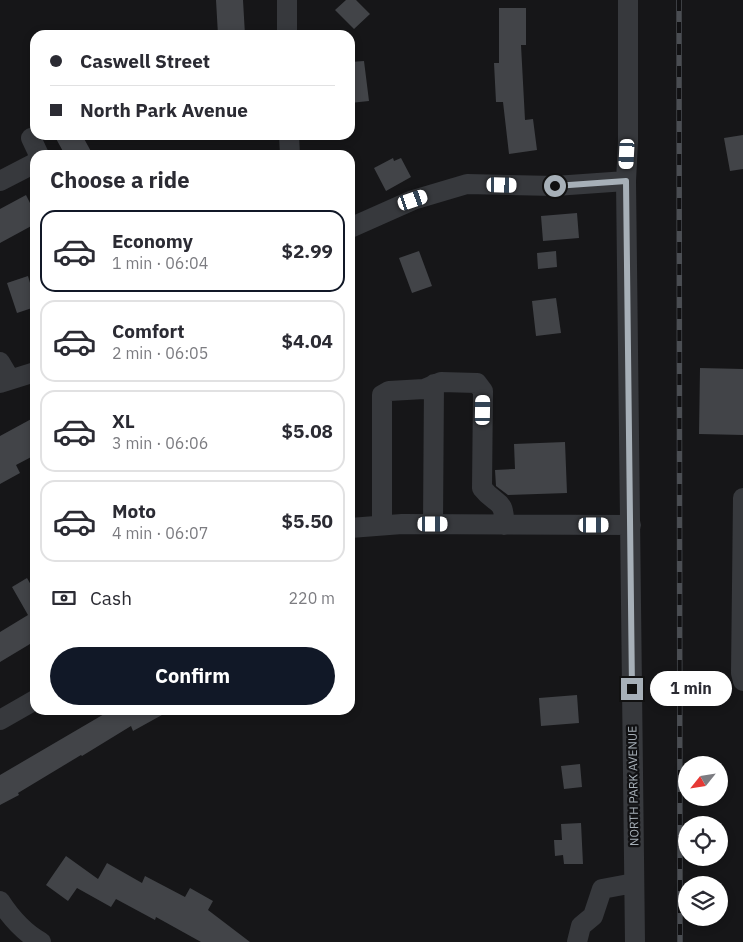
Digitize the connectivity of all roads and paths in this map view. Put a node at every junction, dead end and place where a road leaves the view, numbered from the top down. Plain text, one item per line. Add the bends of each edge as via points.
1 (286, 0) edge
2 (628, 0) edge
3 (287, 30) edge
4 (30, 166) edge
5 (0, 181) edge
6 (626, 181) junction
7 (355, 226) edge
8 (30, 372) edge
9 (3, 375) edge
10 (434, 384) junction
11 (743, 498) edge
12 (433, 524) junction
13 (382, 525) junction
14 (504, 525) junction
15 (631, 525) junction
16 (355, 528) edge
17 (743, 681) edge
18 (30, 703) edge
19 (0, 720) edge
20 (634, 883) junction
21 (0, 901) edge
22 (30, 939) edge
23 (577, 942) edge
24 (635, 942) edge

1 - 3 street
2 - 6 street, NORTH PARK AVENUE
4 - 5 street
6 - 7 street via 555,186 467,184 413,200
6 - 15 street, NORTH PARK AVENUE
8 - 9 street
10 - 12 street
10 - 13 street via 424,389 389,391 382,395
10 - 14 street via 477,382 483,391 482,488 504,510
11 - 17 street
12 - 13 street
12 - 14 street
13 - 16 street
14 - 15 street
15 - 20 street, NORTH PARK AVENUE
18 - 19 street
20 - 23 street via 602,889 593,916 581,926
20 - 24 street, NORTH PARK AVENUE
21 - 22 street

